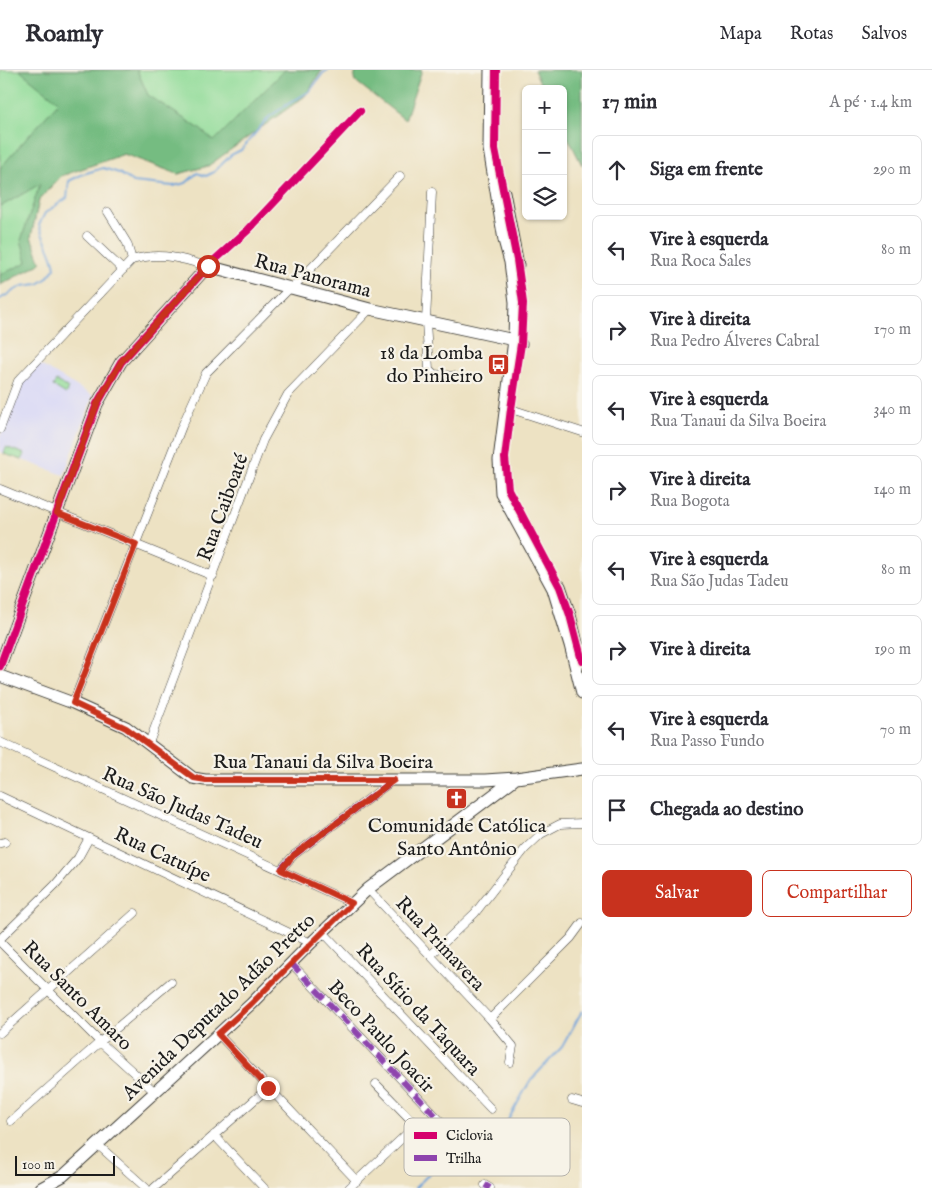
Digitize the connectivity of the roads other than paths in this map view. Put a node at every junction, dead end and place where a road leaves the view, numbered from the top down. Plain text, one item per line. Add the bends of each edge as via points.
1 (490, 70) edge
2 (496, 70) edge
3 (360, 111) dead end
4 (400, 176) dead end
5 (432, 192) dead end
6 (108, 212) dead end
7 (87, 236) dead end
8 (132, 260) junction
9 (208, 266) junction
10 (123, 270) junction
11 (290, 289) junction
12 (370, 310) junction
13 (426, 322) junction
14 (517, 342) junction
15 (454, 376) dead end
16 (511, 409) junction
17 (0, 428) edge
18 (582, 432) edge
19 (0, 489) edge
20 (57, 513) junction
21 (136, 544) junction
22 (213, 576) junction
23 (582, 661) edge
24 (0, 666) edge
25 (0, 676) edge
26 (582, 693) edge
27 (73, 703) junction
28 (0, 742) edge
29 (149, 743) junction
30 (582, 769) edge
31 (516, 778) junction
32 (394, 780) junction
33 (0, 796) edge
34 (582, 823) edge
35 (89, 838) junction
36 (281, 870) junction
37 (368, 889) junction
38 (352, 903) junction
39 (135, 913) dead end
40 (582, 923) edge
41 (323, 932) junction
42 (0, 940) edge
43 (311, 942) junction
44 (431, 955) junction
45 (292, 963) junction
46 (172, 982) dead end
47 (50, 990) junction
48 (490, 1019) junction
49 (0, 1033) edge
50 (218, 1034) junction
51 (100, 1042) junction
52 (510, 1062) dead end
53 (376, 1084) dead end
54 (268, 1088) junction
55 (155, 1092) junction
56 (572, 1100) dead end
57 (582, 1103) edge
58 (491, 1109) dead end
59 (409, 1118) edge
60 (438, 1118) edge
61 (12, 1121) dead end
62 (214, 1135) junction
63 (404, 1137) edge
64 (97, 1144) junction
65 (358, 1181) junction
66 (41, 1188) edge
67 (146, 1188) edge
68 (154, 1188) edge
69 (264, 1188) edge
70 (349, 1188) edge

1 - 14 street via 489,149 510,262
2 - 14 street via 495,149 523,303
3 - 9 street via 248,230
4 - 11 street
5 - 13 street
6 - 8 street via 127,243
7 - 10 street
8 - 9 street, Rua Panorama via 162,255
8 - 10 street
9 - 11 street, Rua Panorama
9 - 20 street via 121,362 97,404
10 - 17 street via 18,381
11 - 12 street, Rua Panorama
11 - 21 street via 206,373
12 - 13 street, Rua Panorama
12 - 22 street, Rua Caiboaté via 288,394 263,440
13 - 14 street, Rua Panorama
13 - 15 street via 429,369 434,374
14 - 16 street
14 - 26 street via 498,460 501,494 553,589
16 - 18 street
16 - 23 street via 506,458 508,489 560,587
19 - 20 street
20 - 21 street
20 - 24 street
21 - 22 street
21 - 27 street
22 - 29 street, Rua Caiboaté
25 - 27 street, Rua Tanaui da Silva Boeira
27 - 29 street, Rua Tanaui da Silva Boeira via 126,728
28 - 36 street, Rua São Judas Tadeu
29 - 32 street, Rua Tanaui da Silva Boeira via 194,778 206,780
30 - 31 street, Rua Tanaui da Silva Boeira
31 - 32 street, Rua Tanaui da Silva Boeira
31 - 37 street, Avenida Deputado Adão Pretto
32 - 36 street via 294,855
33 - 35 street, Rua Catuípe
34 - 44 street via 560,824 541,834 524,849 475,913
35 - 42 street via 61,878
35 - 43 street, Rua Catuípe
36 - 38 street, Rua São Judas Tadeu
37 - 38 street, Avenida Deputado Adão Pretto
37 - 44 street, Rua Primavera
38 - 41 street, Avenida Deputado Adão Pretto
39 - 47 street
40 - 48 street
41 - 43 street, Avenida Deputado Adão Pretto
41 - 58 street, Rua Sítio da Taquara
42 - 47 street, Rua Santo Amaro
43 - 45 street, Avenida Deputado Adão Pretto
44 - 48 street, Rua Primavera
45 - 50 street, Avenida Deputado Adão Pretto
45 - 60 street, Beco Paulo Joacir
46 - 51 street
47 - 49 street
47 - 51 street, Rua Santo Amaro
48 - 52 street, Rua Primavera via 513,1046
50 - 54 street
50 - 55 street, Avenida Deputado Adão Pretto
51 - 55 street, Rua Santo Amaro
51 - 61 street
53 - 59 street
54 - 62 street
54 - 65 street
55 - 64 street, Avenida Deputado Adão Pretto
56 - 57 street
62 - 68 street
62 - 69 street
63 - 65 street
64 - 66 street, Avenida Deputado Adão Pretto via 63,1176
64 - 67 street
65 - 70 street

